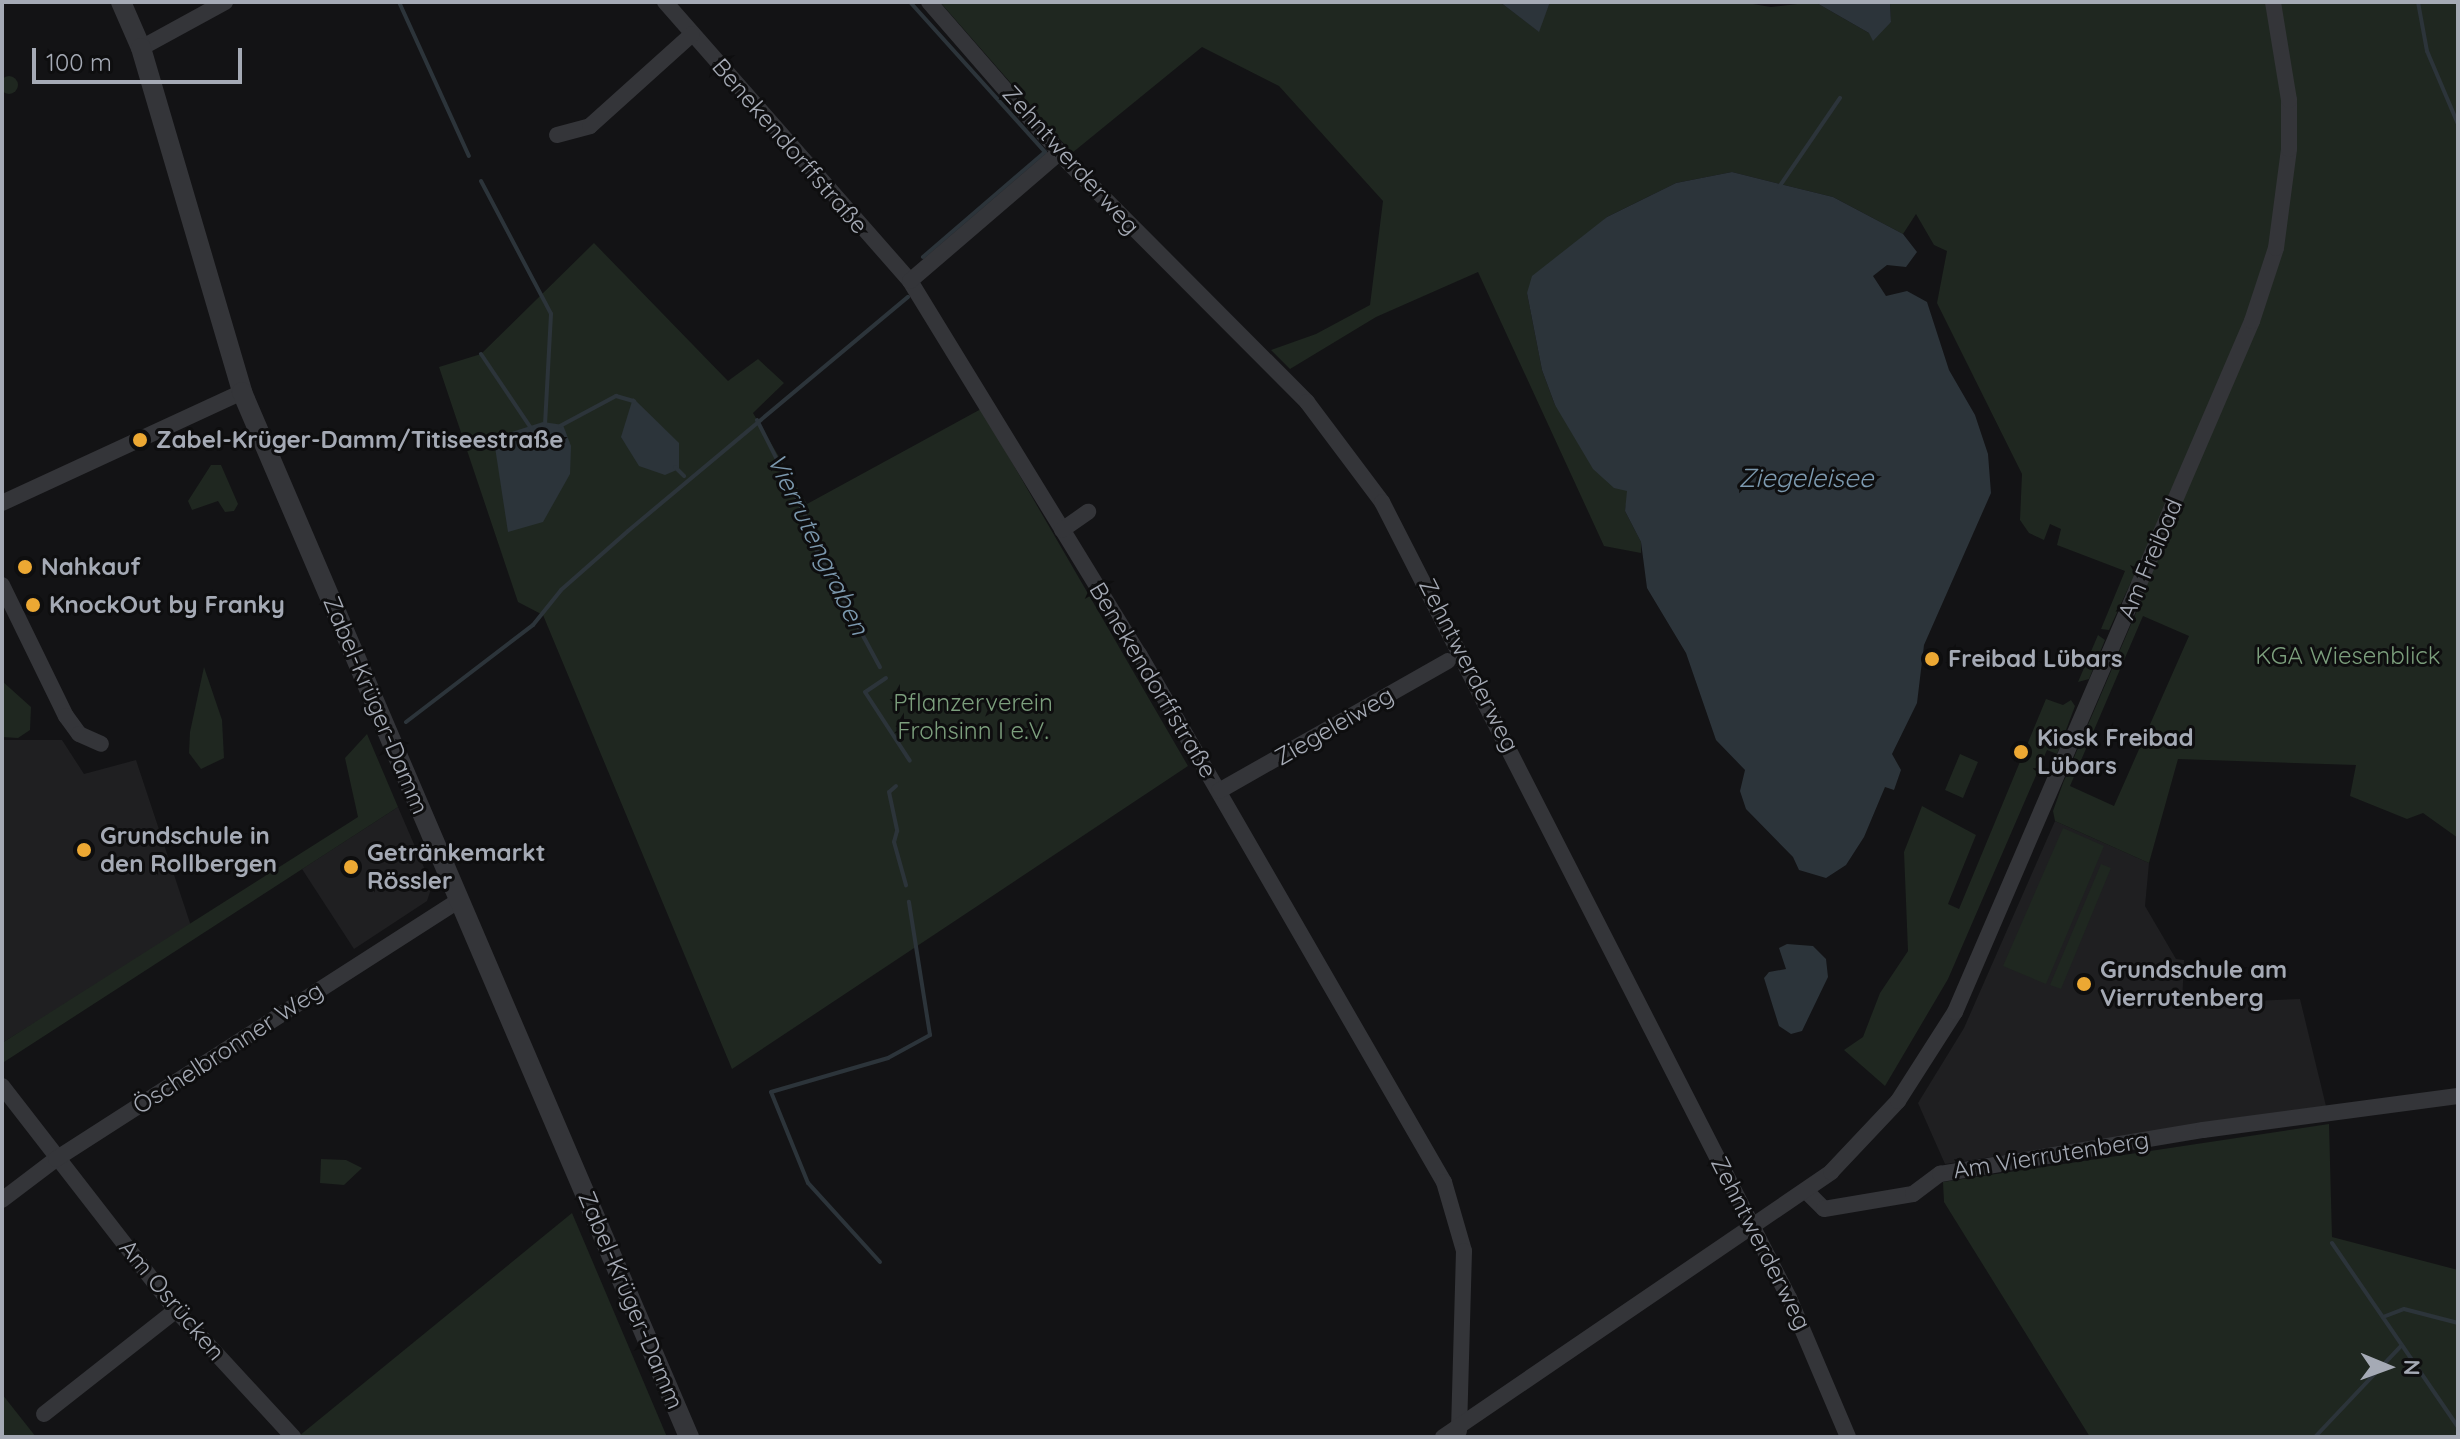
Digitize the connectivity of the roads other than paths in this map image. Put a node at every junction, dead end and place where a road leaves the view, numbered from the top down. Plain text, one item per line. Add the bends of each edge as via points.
1 (121, 2) edge
2 (225, 2) edge
3 (665, 2) edge
4 (929, 2) edge
5 (2273, 2) edge
6 (692, 34) junction
7 (141, 48) junction
8 (557, 135) dead end
9 (1060, 152) junction
10 (910, 281) junction
11 (242, 392) junction
12 (2, 503) edge
13 (1088, 512) dead end
14 (1062, 530) junction
15 (2, 585) edge
16 (1448, 661) dead end
17 (101, 744) dead end
18 (1219, 791) junction
19 (458, 901) junction
20 (2, 1086) edge
21 (2458, 1096) edge
22 (56, 1159) junction
23 (1806, 1191) junction
24 (2, 1200) edge
25 (1752, 1226) junction
26 (176, 1310) junction
27 (44, 1414) dead end
28 (1459, 1432) edge
29 (293, 1437) edge
30 (689, 1437) edge
31 (1443, 1437) edge
32 (1848, 1437) edge

1 - 7 street, Zabel-Krüger-Damm
2 - 7 street
3 - 6 street, Benekendorffstraße
4 - 9 street, Zehntwerderweg
5 - 23 street, Am Freibad via 2289,100 2289,149 2276,248 2252,321 1955,1012 1898,1101 1854,1153
6 - 8 street via 590,126
6 - 10 street, Benekendorffstraße
7 - 11 street, Zabel-Krüger-Damm
9 - 10 street
9 - 25 street, Zehntwerderweg via 1307,402 1382,502
10 - 14 street, Benekendorffstraße
11 - 12 street
11 - 19 street, Zabel-Krüger-Damm
13 - 14 street
14 - 18 street, Benekendorffstraße
15 - 17 street via 66,716 79,734
16 - 18 street, Ziegeleiweg
18 - 28 street, Benekendorffstraße via 1444,1182 1464,1251
19 - 22 street, Öschelbronner Weg
19 - 30 street, Zabel-Krüger-Damm
20 - 22 street, Am Osrücken
21 - 23 street, Am Vierrutenberg via 2203,1130 1940,1174 1913,1194 1824,1209
22 - 24 street, Öschelbronner Weg
22 - 26 street, Am Osrücken
23 - 25 street
25 - 28 street
25 - 32 street, Zehntwerderweg via 1818,1356
26 - 27 street
26 - 29 street, Am Osrücken
28 - 31 street

